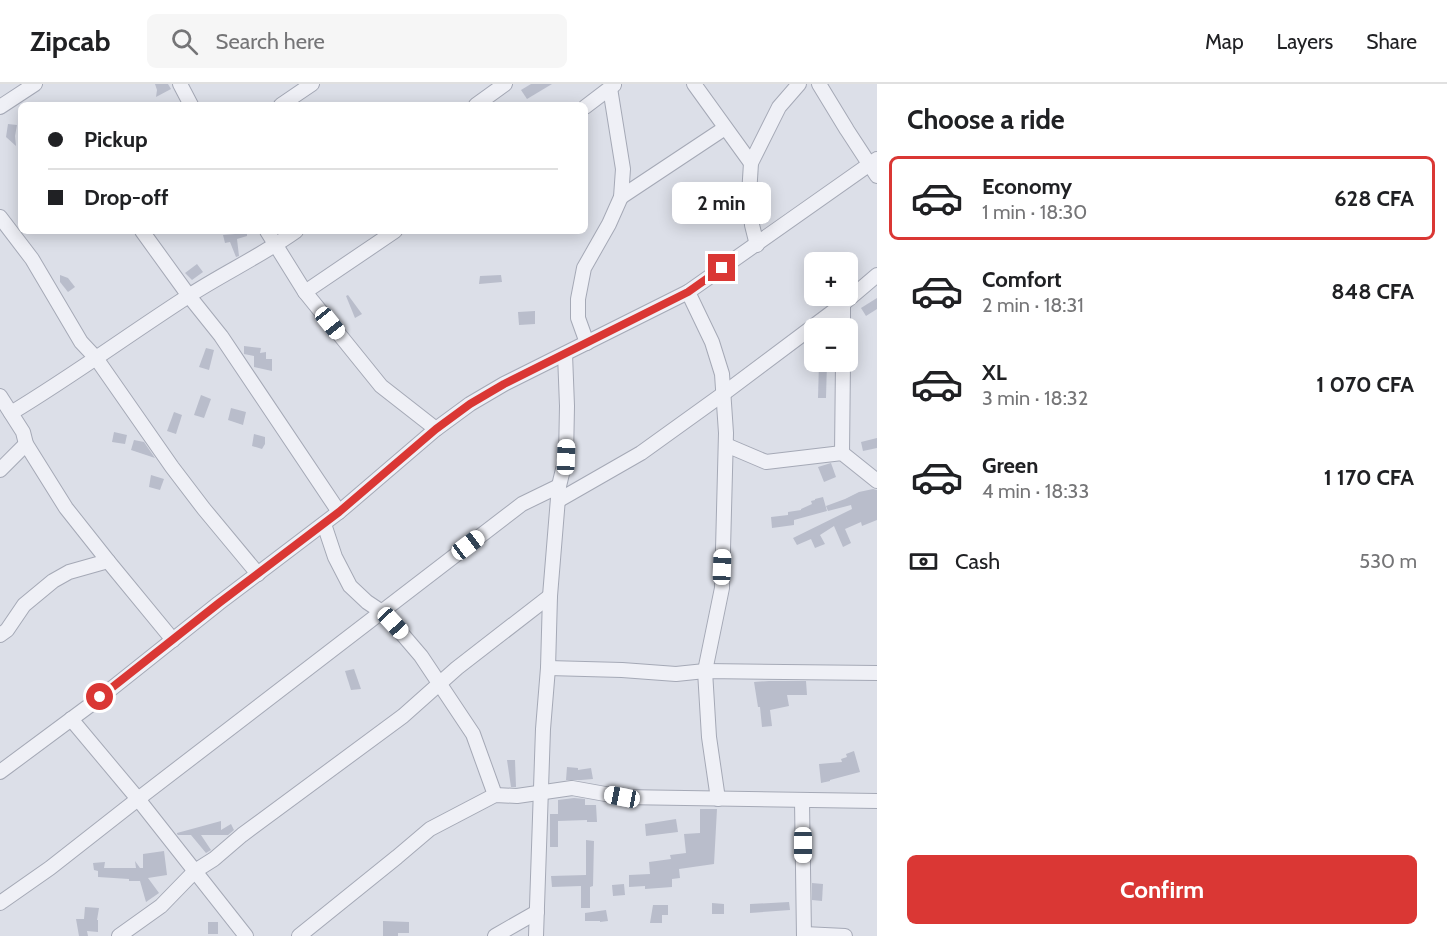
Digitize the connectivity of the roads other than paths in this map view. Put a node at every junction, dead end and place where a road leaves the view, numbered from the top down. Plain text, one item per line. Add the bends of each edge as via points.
1 (35, 84) edge
2 (180, 84) edge
3 (312, 84) edge
4 (505, 84) edge
5 (592, 84) edge
6 (694, 84) edge
7 (798, 84) edge
8 (819, 84) edge
9 (613, 86) edge
10 (189, 102) edge
11 (285, 102) edge
12 (480, 102) edge
13 (590, 104) edge
14 (0, 107) edge
15 (725, 128) junction
16 (751, 163) junction
17 (875, 166) edge
18 (621, 196) junction
19 (0, 217) edge
20 (144, 234) edge
21 (269, 234) edge
22 (292, 234) edge
23 (391, 234) edge
24 (276, 245) junction
25 (757, 245) junction
26 (877, 275) edge
27 (858, 291) edge
28 (305, 292) junction
29 (688, 292) junction
30 (189, 296) junction
31 (840, 306) edge
32 (587, 343) junction
33 (565, 354) junction
34 (96, 358) junction
35 (843, 372) edge
36 (723, 394) junction
37 (0, 396) edge
38 (11, 413) junction
39 (436, 429) junction
40 (26, 444) junction
41 (726, 445) junction
42 (842, 453) junction
43 (0, 470) edge
44 (877, 481) edge
45 (559, 486) junction
46 (559, 501) junction
47 (339, 512) junction
48 (324, 524) junction
49 (108, 561) junction
50 (258, 574) junction
51 (550, 596) junction
52 (382, 612) junction
53 (0, 635) edge
54 (173, 640) junction
55 (548, 668) junction
56 (705, 671) junction
57 (877, 673) edge
58 (439, 684) junction
59 (71, 719) junction
60 (0, 772) edge
61 (541, 791) junction
62 (495, 795) junction
63 (138, 799) junction
64 (718, 799) junction
65 (802, 801) junction
66 (877, 801) edge
67 (195, 871) junction
68 (0, 903) edge
69 (537, 912) junction
70 (804, 935) edge
71 (120, 936) edge
72 (246, 936) edge
73 (299, 936) edge
74 (495, 936) edge
75 (536, 936) edge
76 (547, 936) edge
77 (845, 936) edge

1 - 14 street
2 - 10 street
3 - 11 street
4 - 12 street
5 - 13 street
6 - 15 street
7 - 16 street via 779,107
8 - 17 street
9 - 13 street
9 - 18 street via 623,169
15 - 16 street
15 - 18 street
16 - 25 street via 749,195
17 - 25 street
18 - 32 street via 584,268 578,318
19 - 34 street via 32,259 81,342
20 - 30 street
21 - 24 street
22 - 24 street
23 - 28 street
24 - 28 street
24 - 30 street
25 - 29 street
26 - 27 street
28 - 39 street via 381,386
29 - 32 street
29 - 36 street via 712,342 722,374
30 - 34 street
30 - 47 street via 221,336
31 - 36 street
32 - 33 street
33 - 39 street via 496,388
33 - 45 street via 566,457
34 - 38 street
34 - 50 street via 172,467
35 - 42 street
36 - 41 street
36 - 46 street via 641,453
37 - 38 street
38 - 40 street
39 - 47 street
40 - 43 street
40 - 49 street via 66,508
41 - 42 street via 766,462
41 - 56 street via 722,588
42 - 44 street
45 - 46 street
45 - 52 street via 522,504
46 - 51 street
47 - 48 street
48 - 50 street
48 - 52 street via 350,586
49 - 53 street via 53,581 24,605
49 - 54 street
50 - 54 street
51 - 55 street
51 - 58 street
52 - 58 street via 421,656
52 - 63 street
54 - 59 street
55 - 56 street via 676,674
55 - 61 street
56 - 57 street
56 - 64 street
58 - 62 street via 473,734
58 - 67 street via 403,716
59 - 60 street
59 - 63 street
61 - 62 street
61 - 64 street via 572,788 622,797
61 - 69 street
62 - 73 street via 430,828
63 - 67 street
63 - 68 street
64 - 65 street
65 - 66 street
65 - 70 street
67 - 71 street via 161,906
67 - 72 street
69 - 74 street
69 - 75 street
70 - 77 street
75 - 76 street

